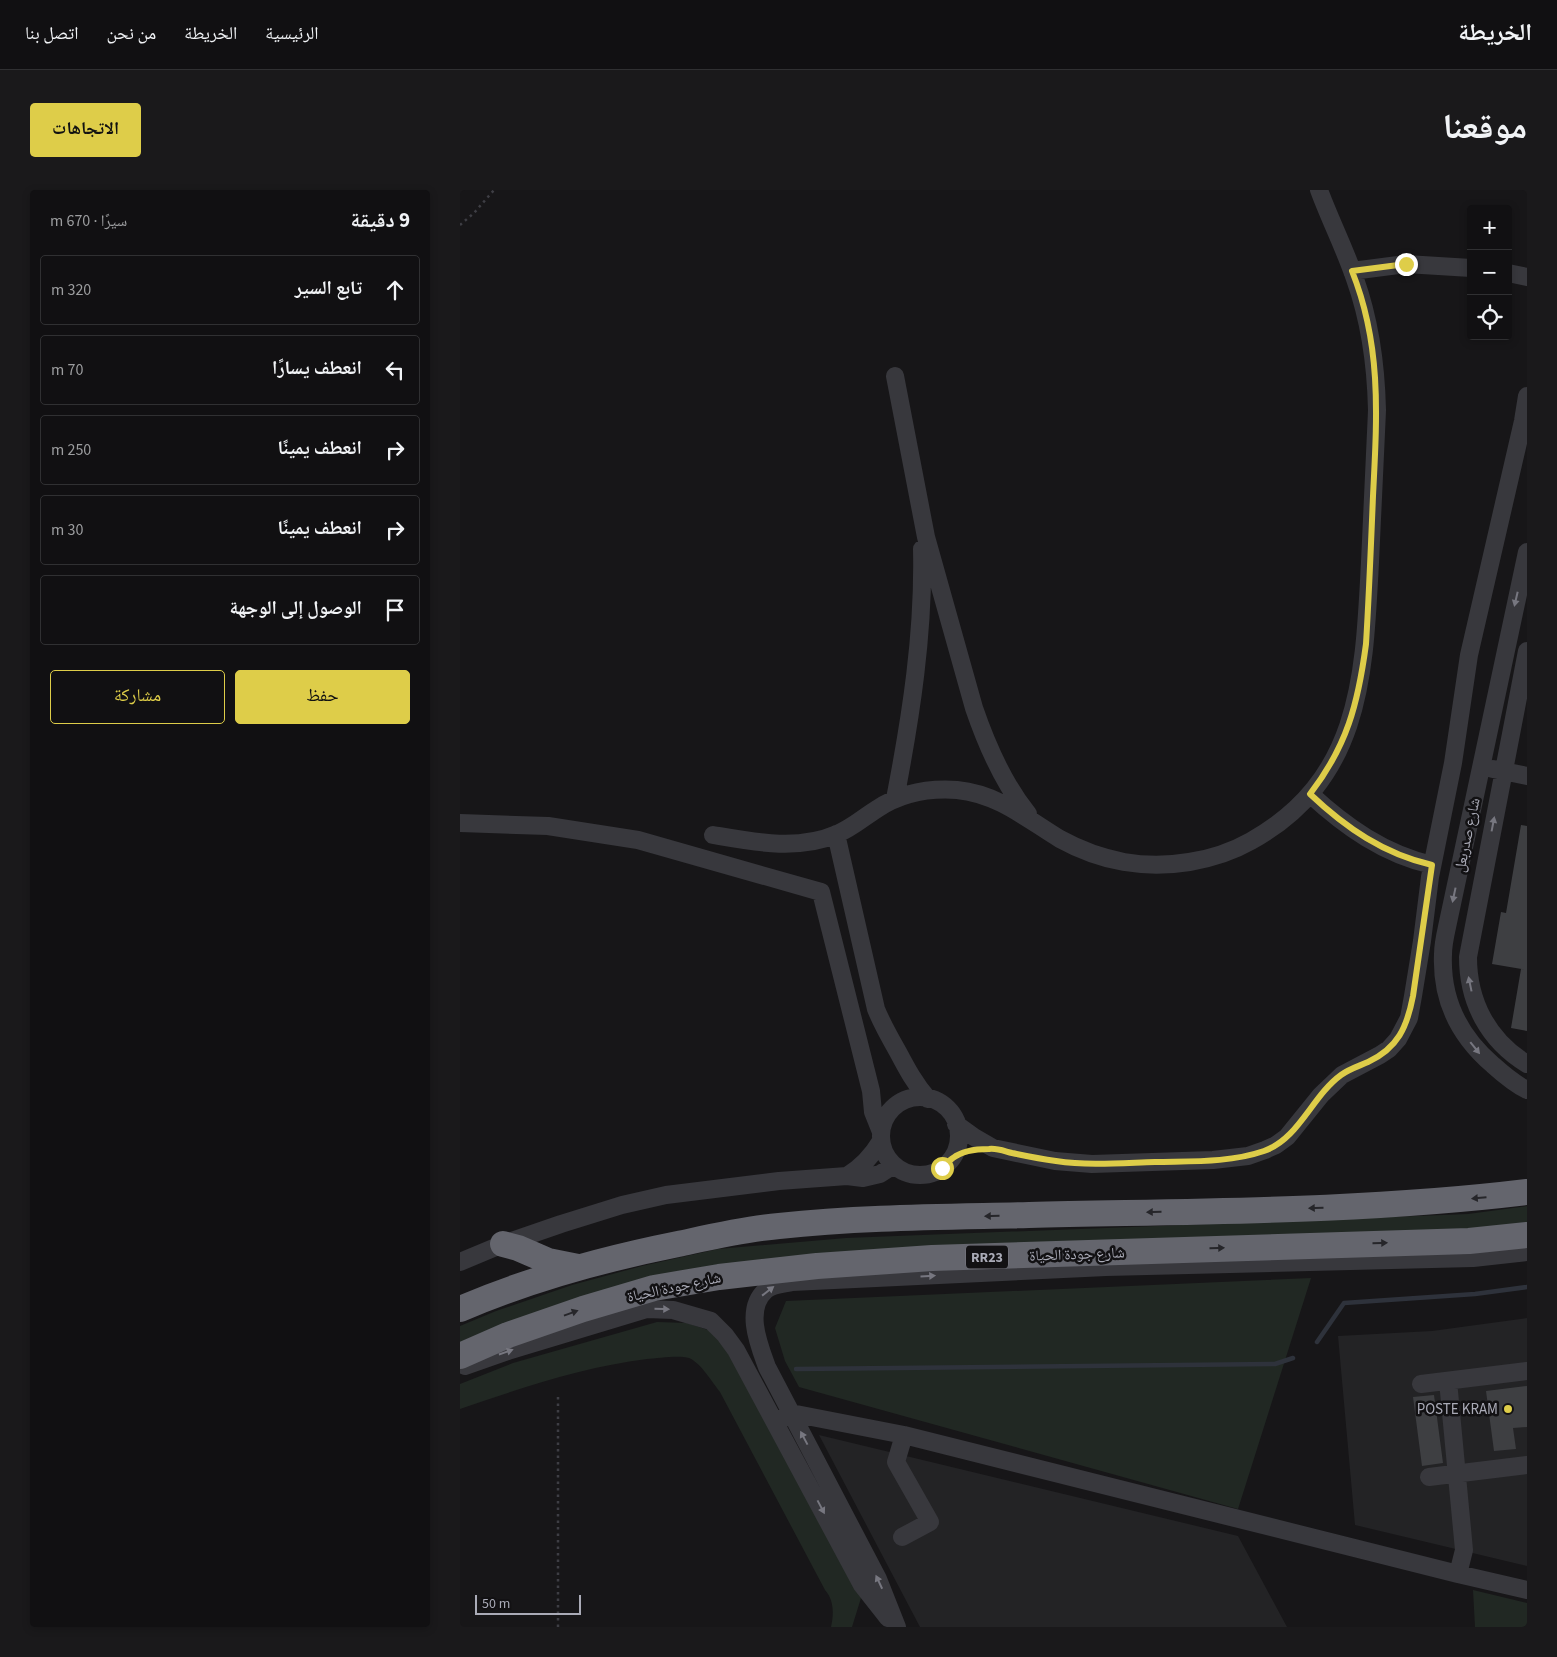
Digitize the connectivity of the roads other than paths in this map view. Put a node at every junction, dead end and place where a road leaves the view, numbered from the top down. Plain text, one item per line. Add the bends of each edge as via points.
1 (1319, 190) edge
2 (1467, 268) edge
3 (1352, 271) junction
4 (1512, 274) edge
5 (1527, 277) edge
6 (895, 376) dead end
7 (1527, 396) edge
8 (920, 513) junction
9 (1527, 552) edge
10 (943, 601) junction
11 (922, 603) junction
12 (1527, 651) edge
13 (1482, 767) junction
14 (1503, 771) junction
15 (1527, 776) edge
16 (1310, 794) junction
17 (895, 799) junction
18 (1034, 822) junction
19 (460, 823) edge
20 (836, 834) junction
21 (713, 835) dead end
22 (1432, 865) junction
23 (1527, 1064) edge
24 (905, 1068) junction
25 (871, 1090) junction
26 (1527, 1090) edge
27 (928, 1099) junction
28 (901, 1103) junction
29 (956, 1124) junction
30 (881, 1137) junction
31 (993, 1148) junction
32 (952, 1158) junction
33 (894, 1165) junction
34 (847, 1176) junction
35 (1527, 1192) edge
36 (1527, 1235) edge
37 (503, 1244) junction
38 (1527, 1252) edge
39 (460, 1262) edge
40 (579, 1267) junction
41 (460, 1309) edge
42 (460, 1356) edge
43 (460, 1368) edge
44 (1527, 1371) edge
45 (1448, 1381) junction
46 (1421, 1384) dead end
47 (791, 1413) junction
48 (776, 1423) junction
49 (904, 1435) junction
50 (1527, 1465) edge
51 (1456, 1473) junction
52 (1429, 1477) dead end
53 (902, 1537) dead end
54 (1458, 1574) junction
55 (1527, 1590) edge
56 (896, 1627) edge

1 - 3 street
2 - 3 street via 1406,264
3 - 16 street via 1369,329 1376,385 1366,644 1356,703 1348,727 1336,756
4 - 5 street
6 - 8 street
7 - 22 street via 1469,655 1453,763
8 - 10 street
8 - 11 street
9 -> 13 street, شارع صدربعل
10 - 11 street
10 - 18 street via 982,732 1012,792
11 - 17 street via 915,683
12 - 14 street, شارع صدربعل
13 - 14 street
13 -> 26 street, شارع صدربعل via 1446,927 1444,977 1449,1003 1460,1029 1479,1053
14 - 15 street
23 -> 14 street, شارع صدربعل via 1502,1044 1482,1019 1468,974 1468,957
16 - 18 street via 1277,825 1243,846 1182,863 1140,864 1099,856 1063,840
16 - 22 street via 1342,822 1375,844
17 - 18 street via 932,790 968,791 1007,805
17 - 20 street
19 - 25 street via 548,826 638,840 821,892
20 - 21 street via 812,842 781,844
20 - 24 street via 876,1009
22 - 31 street via 1409,1018 1398,1039 1369,1062 1342,1074 1287,1137 1276,1145 1231,1158 1092,1164 1055,1161
24 - 27 street
24 - 28 street
25 - 28 street via 884,1099
25 - 30 street via 873,1112
27 - 28 street via 916,1098
27 - 29 street via 940,1104
28 - 30 street via 886,1117
29 - 31 street
29 - 32 street via 958,1145
30 - 33 street via 886,1156
30 - 34 street via 876,1150 863,1165
31 - 32 street
32 - 33 street via 942,1168 923,1175 908,1173
33 - 34 street via 872,1177
34 - 37 street via 666,1195 622,1205
35 -> 40 highway via 1376,1206 884,1219 787,1225 707,1238
42 -> 36 highway, شارع جودة الحياة / RR23 via 583,1309 654,1288 738,1274 932,1258 1469,1241
37 - 39 street
37 - 40 highway via 548,1261
47 -> 38 street via 767,1367 756,1336 758,1301 767,1289 776,1285 1106,1267 1473,1258
40 - 41 highway
43 -> 48 street via 647,1309 673,1310 711,1321 725,1335
44 - 45 street
45 - 46 street
45 - 51 street
47 - 48 street
47 - 49 street
56 -> 47 street via 878,1579
48 -> 56 street via 862,1585
49 - 53 street via 896,1462 930,1522
49 - 54 street
50 - 51 street
51 - 52 street
51 - 54 street via 1464,1550
54 - 55 street

